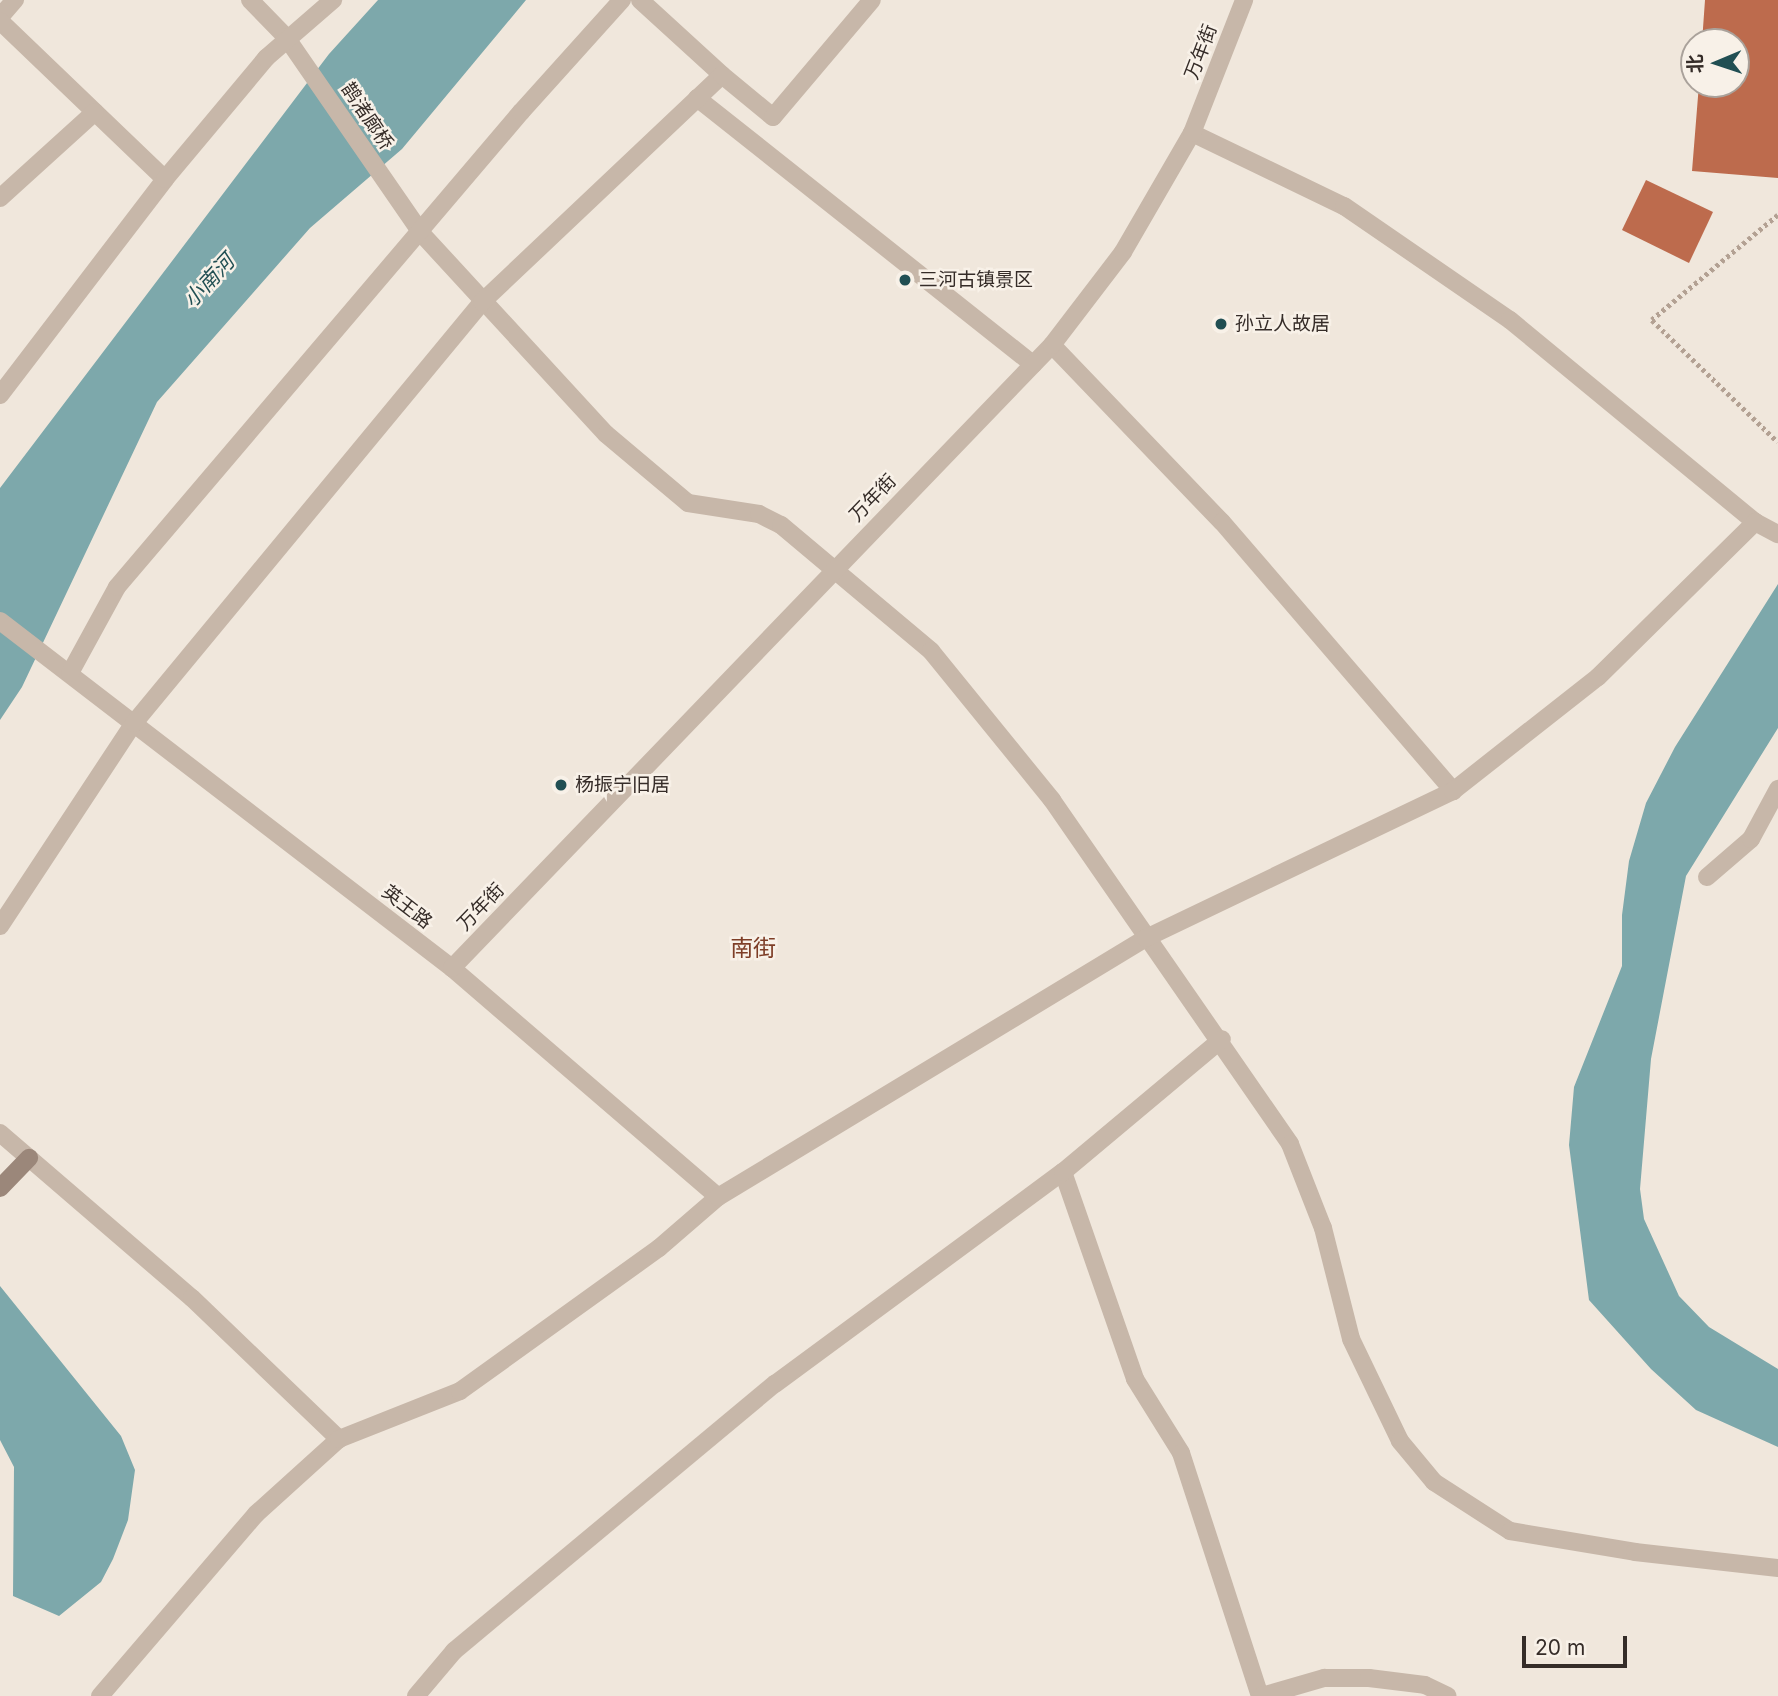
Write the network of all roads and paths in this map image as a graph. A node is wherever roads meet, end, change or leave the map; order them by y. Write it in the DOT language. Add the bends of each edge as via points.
graph roads {
  1 [pos="15,0"];
  2 [pos="250,0"];
  3 [pos="334,0"];
  4 [pos="622,0"];
  5 [pos="640,0"];
  6 [pos="872,0"];
  7 [pos="1244,0"];
  8 [pos="0,19"];
  9 [pos="286,37"];
  10 [pos="722,75"];
  11 [pos="698,98"];
  12 [pos="95,112"];
  13 [pos="1192,133"];
  14 [pos="164,179"];
  15 [pos="0,198"];
  16 [pos="1778,215"];
  17 [pos="421,233"];
  18 [pos="482,302"];
  19 [pos="1052,345"];
  20 [pos="1032,364"];
  21 [pos="0,395"];
  22 [pos="1778,442"];
  23 [pos="1755,522"];
  24 [pos="1774,532"];
  25 [pos="832,571"];
  26 [pos="0,621"];
  27 [pos="64,668"];
  28 [pos="134,723"];
  29 [pos="1778,789"];
  30 [pos="1453,791"];
  31 [pos="1707,877"];
  32 [pos="0,926"];
  33 [pos="1146,938"];
  34 [pos="452,968"];
  35 [pos="1222,1039"];
  36 [pos="0,1133"];
  37 [pos="29,1158"];
  38 [pos="1063,1172"];
  39 [pos="0,1188"];
  40 [pos="718,1197"];
  41 [pos="339,1439"];
  42 [pos="1778,1568"];
  43 [pos="100,1696"];
  44 [pos="415,1696"];
  45 [pos="1261,1696"];
  46 [pos="1448,1696"];
  1 -- 8 [label="street"];
  2 -- 9 [label="street, 鹊渚廊桥"];
  3 -- 9 [label="street"];
  4 -- 17 [label="street"];
  5 -- 10 [label="street"];
  6 -- 10 [label="street" via="773,117"];
  7 -- 13 [label="street, 万年街"];
  8 -- 12 [label="street"];
  9 -- 14 [label="street"];
  9 -- 17 [label="street, 鹊渚廊桥"];
  10 -- 11 [label="street"];
  11 -- 18 [label="street"];
  11 -- 20 [label="street"];
  12 -- 14 [label="street"];
  12 -- 15 [label="street"];
  13 -- 19 [label="street, 万年街" via="1123,252"];
  13 -- 23 [label="street" via="1344,206 1510,320"];
  14 -- 21 [label="street"];
  16 -- 22 [label="path" via="1652,320"];
  17 -- 18 [label="street, 鹊渚廊桥"];
  17 -- 27 [label="street" via="117,587"];
  18 -- 25 [label="street, 鹊渚廊桥" via="606,434 675,495 703,508 771,518"];
  18 -- 28 [label="street"];
  19 -- 20 [label="street, 万年街"];
  19 -- 30 [label="street" via="1222,522"];
  20 -- 25 [label="street, 万年街"];
  23 -- 24 [label="street"];
  23 -- 30 [label="street" via="1598,677"];
  25 -- 33 [label="street, 鹊渚廊桥" via="932,652 1052,800"];
  25 -- 34 [label="street, 万年街"];
  26 -- 27 [label="street, 英王路"];
  27 -- 28 [label="street, 英王路"];
  28 -- 32 [label="street"];
  28 -- 34 [label="street, 英王路"];
  29 -- 31 [label="street" via="1751,839"];
  30 -- 33 [label="street"];
  33 -- 35 [label="street, 鹊渚廊桥"];
  33 -- 40 [label="street"];
  34 -- 40 [label="street, 英王路"];
  35 -- 38 [label="street"];
  35 -- 42 [label="street, 鹊渚廊桥" via="1290,1144 1323,1228 1351,1339 1400,1441 1434,1482 1510,1531 1635,1552"];
  36 -- 37 [label="street"];
  37 -- 39 [label="street"];
  37 -- 41 [label="street" via="192,1298"];
  38 -- 44 [label="street" via="775,1384 454,1651"];
  38 -- 45 [label="street" via="1135,1379 1181,1453"];
  40 -- 41 [label="street" via="659,1248 460,1391"];
  41 -- 43 [label="street" via="256,1514"];
  45 -- 46 [label="street" via="1324,1678 1368,1678 1425,1685"];
}
